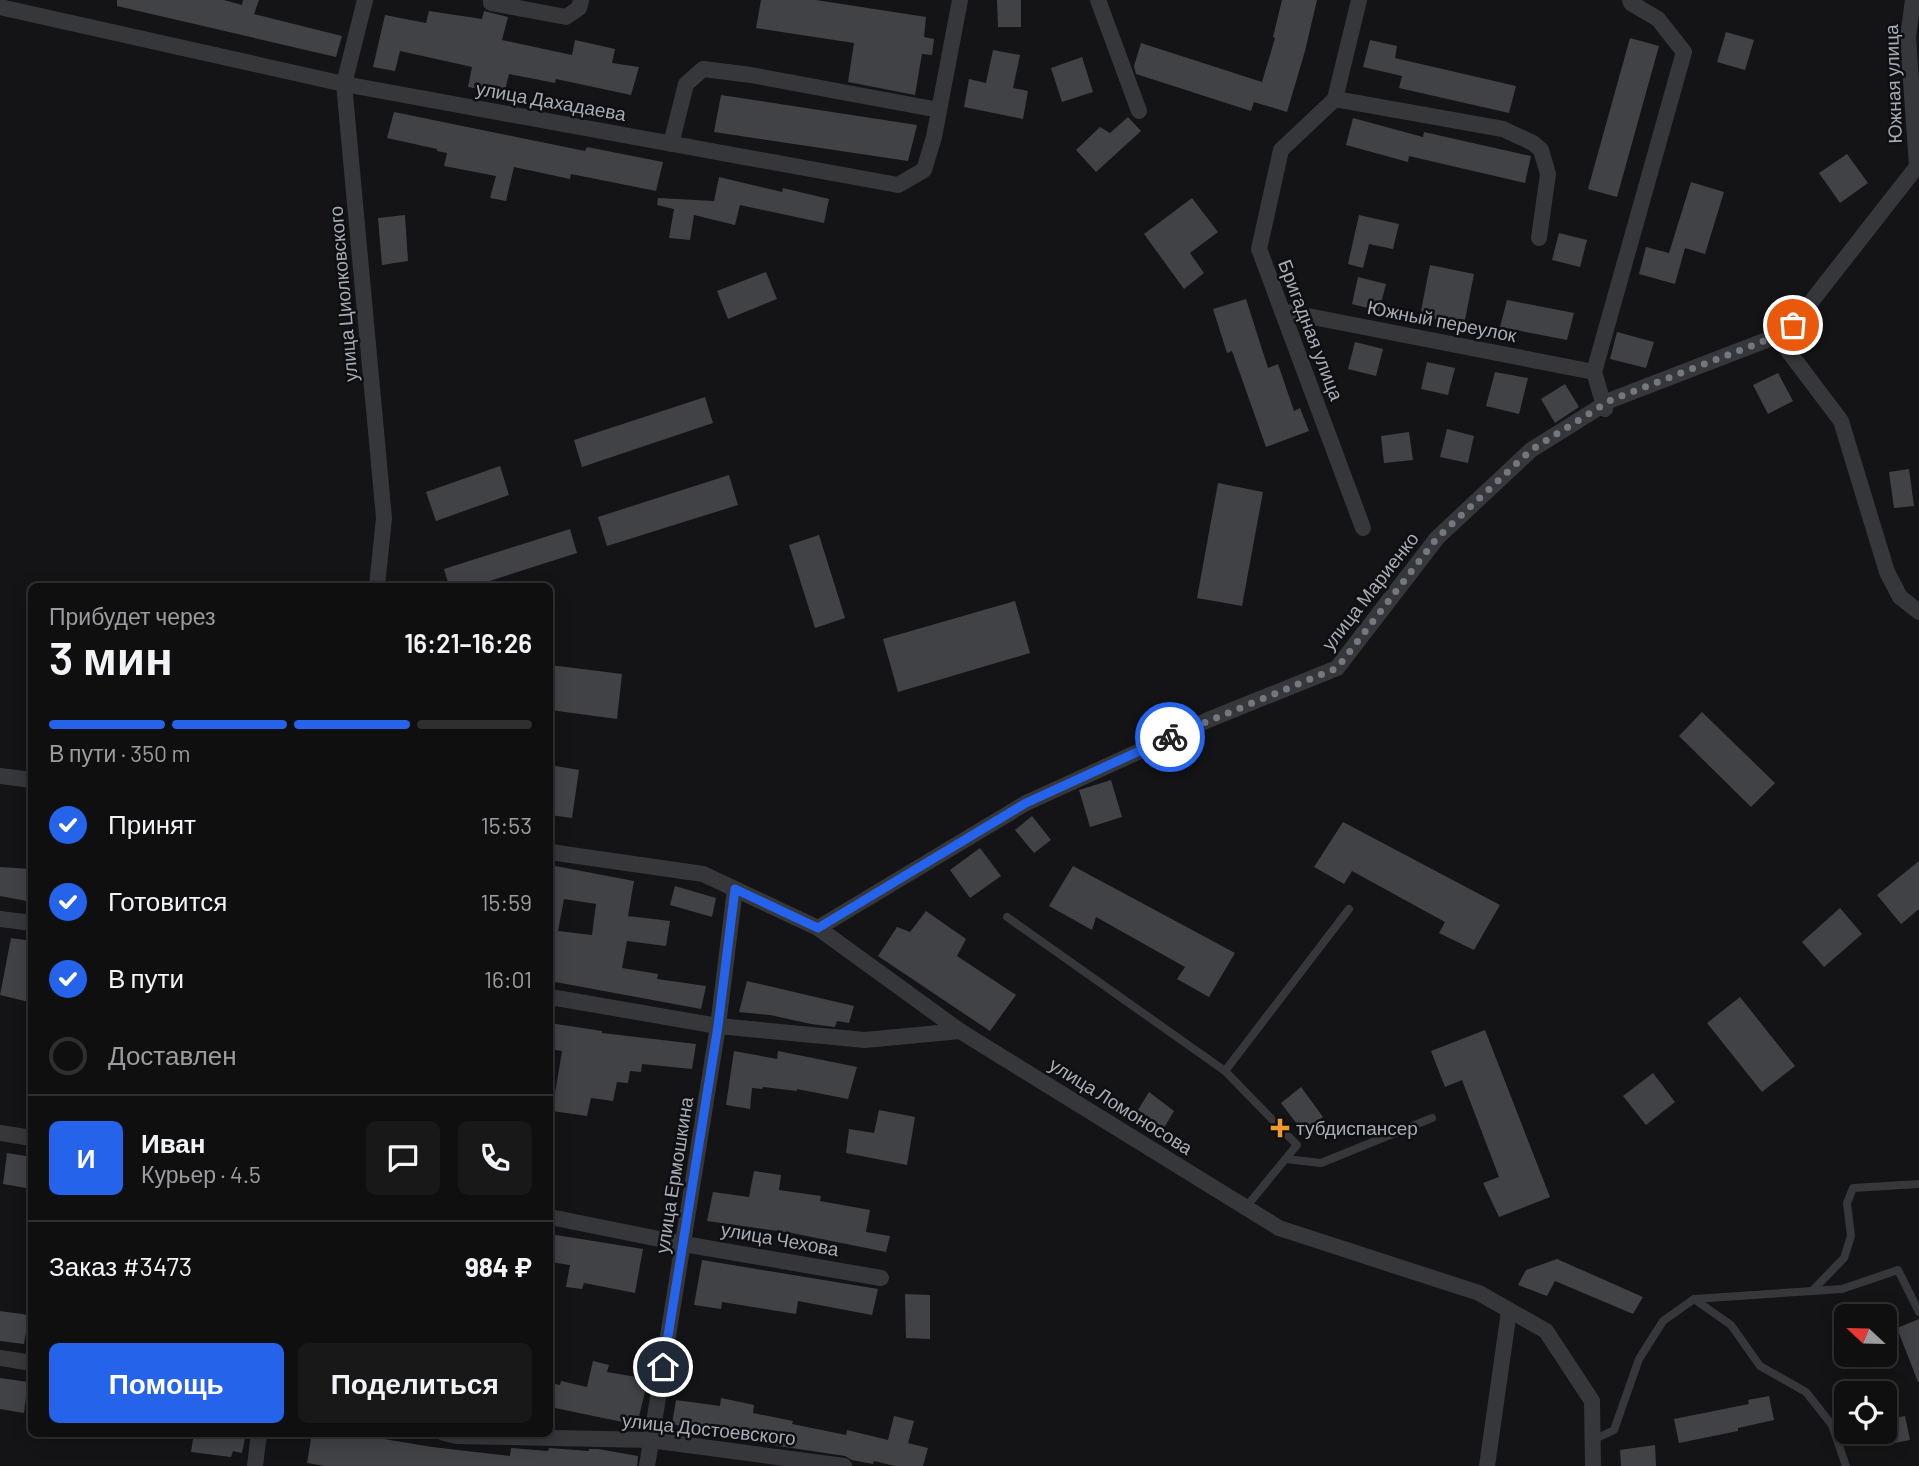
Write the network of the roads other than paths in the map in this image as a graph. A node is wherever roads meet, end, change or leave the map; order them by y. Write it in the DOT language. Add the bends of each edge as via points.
graph roads {
  1 [pos="365,0"];
  2 [pos="491,0"];
  3 [pos="581,0"];
  4 [pos="960,0"];
  5 [pos="1098,0"];
  6 [pos="1359,0"];
  7 [pos="1630,0"];
  8 [pos="1913,0"];
  9 [pos="0,7"];
  10 [pos="344,84"];
  11 [pos="1335,99"];
  12 [pos="939,110"];
  13 [pos="1139,111"];
  14 [pos="671,144"];
  15 [pos="1918,166"];
  16 [pos="1539,238"];
  17 [pos="1282,311"];
  18 [pos="1777,336"];
  19 [pos="1594,372"];
  20 [pos="1605,407"];
  21 [pos="1363,528"];
  22 [pos="377,583"];
  23 [pos="1919,612"];
  24 [pos="0,776"];
  25 [pos="28,780"];
  26 [pos="553,852"];
  27 [pos="735,889"];
  28 [pos="1349,909"];
  29 [pos="1007,917"];
  30 [pos="0,919"];
  31 [pos="28,922"];
  32 [pos="818,928"];
  33 [pos="553,998"];
  34 [pos="718,1026"];
  35 [pos="960,1031"];
  36 [pos="1225,1071"];
  37 [pos="1432,1118"];
  38 [pos="0,1133"];
  39 [pos="28,1137"];
  40 [pos="1286,1159"];
  41 [pos="1919,1184"];
  42 [pos="1246,1207"];
  43 [pos="553,1218"];
  44 [pos="684,1244"];
  45 [pos="881,1278"];
  46 [pos="1812,1291"];
  47 [pos="1694,1299"];
  48 [pos="1509,1311"];
  49 [pos="1919,1312"];
  50 [pos="0,1359"];
  51 [pos="28,1362"];
  52 [pos="258,1437"];
  53 [pos="505,1437"];
  54 [pos="650,1440"];
  55 [pos="1592,1440"];
  56 [pos="254,1466"];
  57 [pos="647,1466"];
  58 [pos="844,1466"];
  59 [pos="1487,1466"];
  60 [pos="1593,1466"];
  61 [pos="1846,1466"];
  1 -- 10 [label="street, улица Циолковского"];
  2 -- 3 [label="street" via="566,17 579,8"];
  4 -- 12 [label="street, улица Дахадаева"];
  5 -- 13 [label="street"];
  6 -- 11 [label="street"];
  7 -- 19 [label="street" via="1658,19 1684,52"];
  8 -- 15 [label="street, Южная улица" via="1909,37"];
  9 -- 10 [label="street, улица Дахадаева"];
  10 -- 14 [label="street, улица Дахадаева"];
  10 -- 22 [label="street, улица Циолковского" via="384,518"];
  11 -- 16 [label="street" via="1503,129 1533,143 1541,150 1548,174"];
  11 -- 17 [label="street, Бригадная улица" via="1281,150 1259,249"];
  12 -- 14 [label="street, улица Дахадаева" via="924,170 898,185"];
  12 -- 14 [label="street" via="703,69 686,84"];
  15 -- 18 [label="street, улица Мариенко" via="1793,325"];
  17 -- 19 [label="street, Южный переулок"];
  17 -- 21 [label="street, Бригадная улица"];
  18 -- 20 [label="street, улица Мариенко"];
  18 -- 23 [label="street" via="1841,421 1887,572 1900,597"];
  19 -- 20 [label="street"];
  20 -- 32 [label="street, улица Мариенко" via="1531,450 1437,538 1337,668 1208,720 1026,803"];
  24 -- 25 [label="street"];
  26 -- 27 [label="street, улица Ломоносова" via="703,874"];
  27 -- 32 [label="street, улица Ломоносова"];
  27 -- 34 [label="street, улица Ермошкина"];
  28 -- 36 [label="lane"];
  29 -- 36 [label="lane"];
  30 -- 31 [label="street"];
  32 -- 35 [label="street, улица Ломоносова"];
  33 -- 34 [label="street"];
  34 -- 35 [label="street" via="865,1040"];
  34 -- 44 [label="street, улица Ермошкина"];
  35 -- 42 [label="street, улица Ломоносова"];
  36 -- 40 [label="lane" via="1297,1145"];
  37 -- 40 [label="lane" via="1321,1163"];
  38 -- 39 [label="street"];
  40 -- 42 [label="lane"];
  41 -- 46 [label="lane" via="1853,1188 1847,1203 1851,1236 1844,1258"];
  42 -- 48 [label="street, улица Ломоносова" via="1279,1227 1479,1293"];
  43 -- 44 [label="street, улица Чехова"];
  44 -- 45 [label="street, улица Чехова"];
  44 -- 54 [label="street, улица Ермошкина"];
  46 -- 47 [label="lane"];
  46 -- 49 [label="lane" via="1842,1289 1898,1270"];
  47 -- 55 [label="lane" via="1663,1321 1639,1359 1614,1430"];
  47 -- 61 [label="lane" via="1731,1325 1760,1366 1806,1392 1832,1425"];
  48 -- 55 [label="street, улица Ломоносова" via="1546,1331 1592,1401"];
  48 -- 59 [label="street"];
  50 -- 51 [label="street"];
  52 -- 56 [label="street"];
  53 -- 54 [label="street, улица Достоевского"];
  54 -- 57 [label="street, улица Ермошкина"];
  54 -- 58 [label="street, улица Достоевского"];
  55 -- 60 [label="street, улица Ломоносова"];
}
